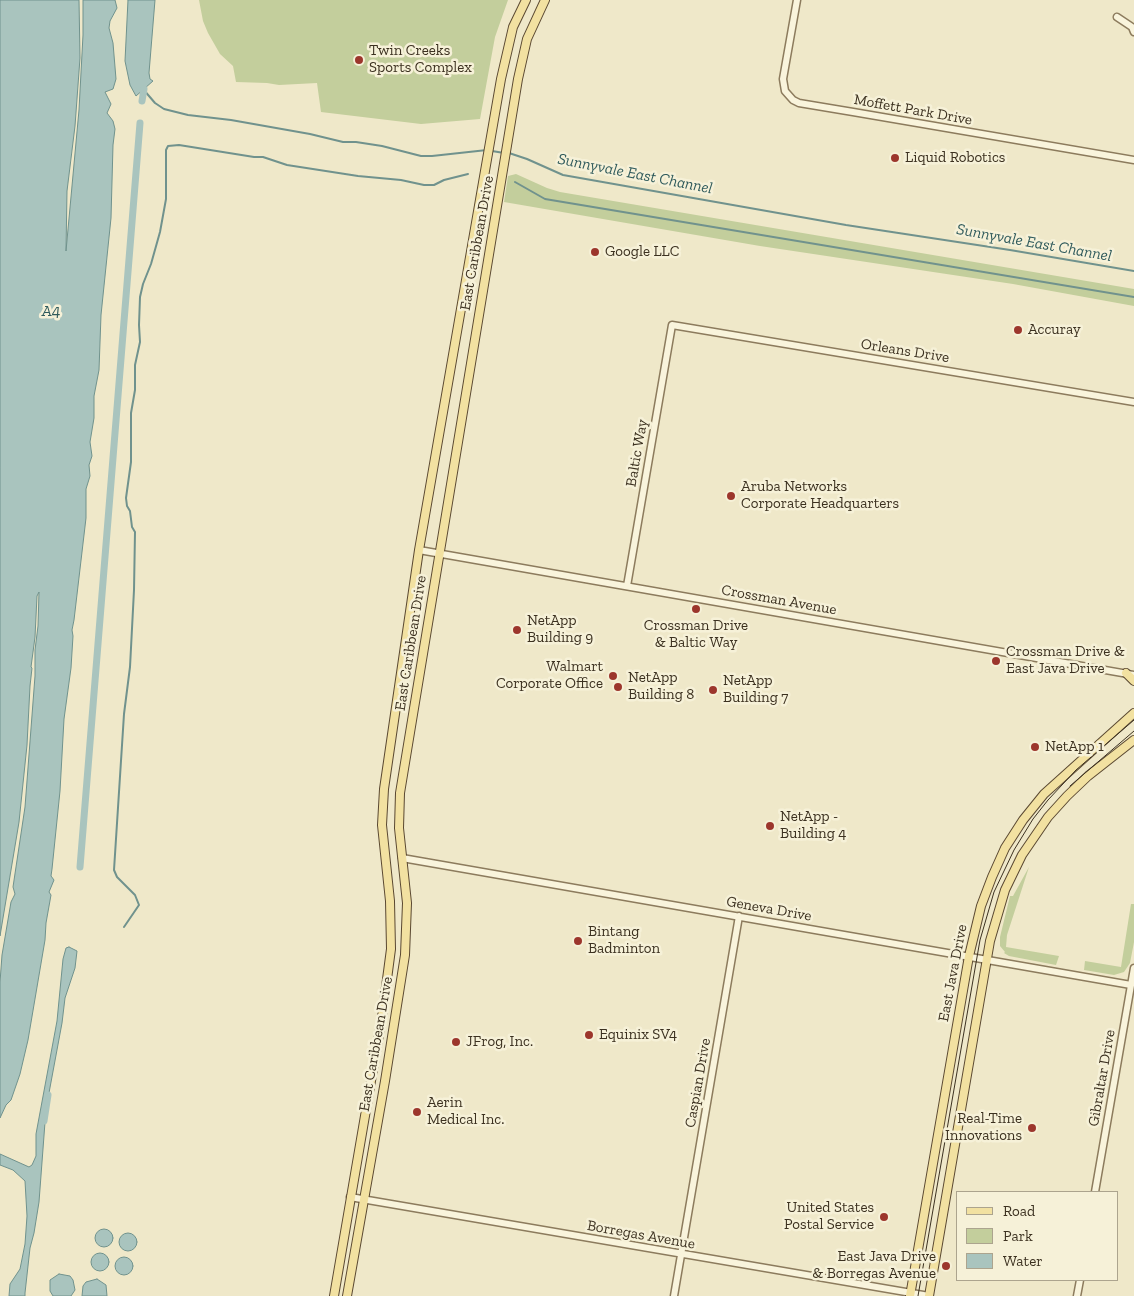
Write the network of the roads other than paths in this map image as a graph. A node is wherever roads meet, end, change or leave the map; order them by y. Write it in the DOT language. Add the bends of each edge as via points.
graph roads {
  1 [pos="526,0"];
  2 [pos="546,0"];
  3 [pos="798,0"];
  4 [pos="1116,17"];
  5 [pos="1134,32"];
  6 [pos="1134,160"];
  7 [pos="672,325"];
  8 [pos="1134,402"];
  9 [pos="419,550"];
  10 [pos="440,553"];
  11 [pos="627,586"];
  12 [pos="1130,674"];
  13 [pos="1134,681"];
  14 [pos="1134,713"];
  15 [pos="1134,740"];
  16 [pos="402,858"];
  17 [pos="739,916"];
  18 [pos="969,956"];
  19 [pos="987,959"];
  20 [pos="1134,968"];
  21 [pos="1131,985"];
  22 [pos="1096,1191"];
  23 [pos="350,1197"];
  24 [pos="363,1200"];
  25 [pos="681,1254"];
  26 [pos="1080,1281"];
  27 [pos="911,1295"];
  28 [pos="334,1296"];
  29 [pos="346,1296"];
  30 [pos="674,1296"];
  31 [pos="929,1296"];
  32 [pos="1077,1296"];
  1 -- 9 [label="main road, East Caribbean Drive" via="513,27 501,79"];
  2 -- 10 [label="main road, East Caribbean Drive" via="527,39 518,79"];
  3 -- 6 [label="street, Moffett Park Drive" via="783,79 785,91 792,100"];
  4 -- 5 [label="street" via="1132,27"];
  7 -- 8 [label="street, Orleans Drive"];
  7 -- 11 [label="street, Baltic Way"];
  9 -- 10 [label="street, Crossman Avenue"];
  9 -- 23 [label="main road, East Caribbean Drive" via="384,789 382,825 391,949"];
  10 -- 11 [label="street, Crossman Avenue"];
  10 -- 16 [label="main road, East Caribbean Drive" via="400,793"];
  11 -- 12 [label="street, Crossman Avenue"];
  12 -- 13 [label="main road"];
  14 -- 18 [label="main road, East Java Drive" via="1044,794 1023,820 992,877"];
  15 -- 19 [label="main road, East Java Drive" via="1067,796 1032,840 1005,890"];
  16 -- 17 [label="street, Geneva Drive"];
  16 -- 24 [label="main road, East Caribbean Drive" via="407,903 405,955"];
  17 -- 18 [label="street, Geneva Drive"];
  17 -- 25 [label="street, Caspian Drive"];
  18 -- 19 [label="street, Geneva Drive"];
  18 -- 27 [label="main road, East Java Drive"];
  19 -- 21 [label="street, Geneva Drive"];
  19 -- 31 [label="main road, East Java Drive"];
  20 -- 21 [label="street, Gibraltar Drive"];
  21 -- 22 [label="street, Gibraltar Drive"];
  23 -- 24 [label="street, Borregas Avenue"];
  23 -- 28 [label="main road, East Caribbean Drive"];
  24 -- 25 [label="street, Borregas Avenue"];
  24 -- 29 [label="main road, East Caribbean Drive"];
  25 -- 27 [label="street, Borregas Avenue"];
  25 -- 30 [label="street, Caspian Drive"];
  26 -- 32 [label="street"];
  27 -- 31 [label="street, Borregas Avenue"];
}
